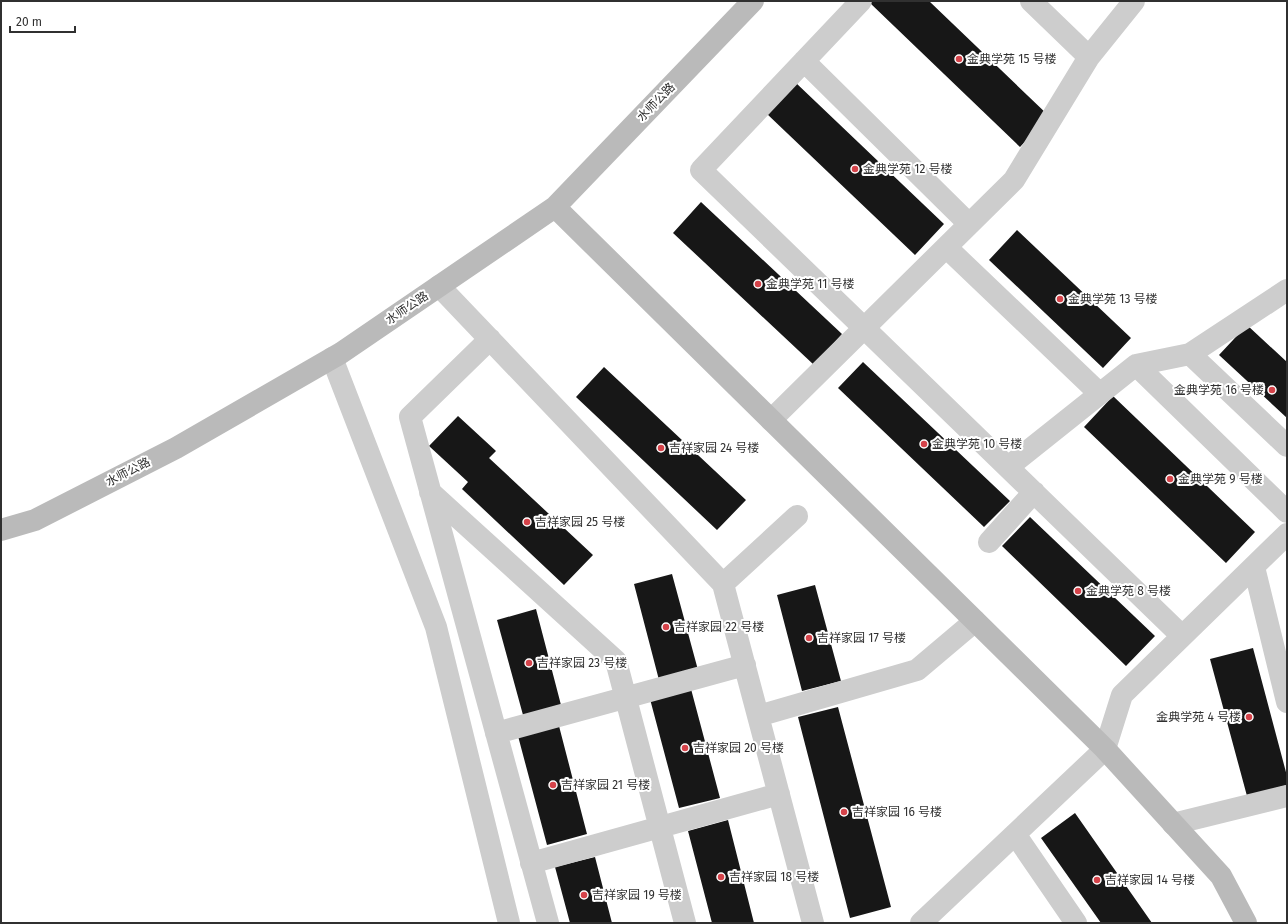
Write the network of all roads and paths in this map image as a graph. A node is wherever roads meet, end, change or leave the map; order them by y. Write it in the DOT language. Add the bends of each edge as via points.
graph roads {
  1 [pos="753,1"];
  2 [pos="861,1"];
  3 [pos="1031,1"];
  4 [pos="1134,1"];
  5 [pos="1089,57"];
  6 [pos="804,61"];
  7 [pos="555,207"];
  8 [pos="969,224"];
  9 [pos="946,247"];
  10 [pos="439,286"];
  11 [pos="1287,290"];
  12 [pos="864,328"];
  13 [pos="490,339"];
  14 [pos="1190,354"];
  15 [pos="332,358"];
  16 [pos="1136,365"];
  17 [pos="1100,394"];
  18 [pos="771,420"];
  19 [pos="1287,446"];
  20 [pos="1008,467"];
  21 [pos="430,492"];
  22 [pos="1034,492"];
  23 [pos="1287,512"];
  24 [pos="797,516"];
  25 [pos="1,530"];
  26 [pos="1287,534"];
  27 [pos="989,542"];
  28 [pos="1254,567"];
  29 [pos="723,584"];
  30 [pos="975,621"];
  31 [pos="1182,636"];
  32 [pos="745,665"];
  33 [pos="625,698"];
  34 [pos="1287,702"];
  35 [pos="758,716"];
  36 [pos="496,733"];
  37 [pos="1105,749"];
  38 [pos="779,794"];
  39 [pos="1287,796"];
  40 [pos="1173,824"];
  41 [pos="659,827"];
  42 [pos="1015,834"];
  43 [pos="531,863"];
  44 [pos="509,923"];
  45 [pos="548,923"];
  46 [pos="685,923"];
  47 [pos="813,923"];
  48 [pos="921,923"];
  49 [pos="1076,923"];
  50 [pos="1246,923"];
  1 -- 7 [label="street, 水师公路"];
  2 -- 6 [label="street"];
  3 -- 5 [label="street"];
  4 -- 5 [label="street"];
  5 -- 8 [label="street" via="1014,180"];
  6 -- 8 [label="street"];
  6 -- 12 [label="street" via="701,170"];
  7 -- 10 [label="street, 水师公路"];
  7 -- 18 [label="street"];
  8 -- 9 [label="street"];
  9 -- 12 [label="street"];
  9 -- 17 [label="street"];
  10 -- 13 [label="street"];
  10 -- 15 [label="street, 水师公路"];
  11 -- 14 [label="street"];
  12 -- 18 [label="street"];
  12 -- 20 [label="street"];
  13 -- 21 [label="street" via="410,417"];
  13 -- 29 [label="street"];
  14 -- 16 [label="street"];
  14 -- 19 [label="street"];
  15 -- 25 [label="street, 水师公路" via="169,451 35,520"];
  15 -- 44 [label="street" via="436,627"];
  16 -- 17 [label="street"];
  16 -- 23 [label="street"];
  17 -- 20 [label="street"];
  18 -- 30 [label="street"];
  20 -- 22 [label="street"];
  21 -- 33 [label="street" via="616,661"];
  21 -- 36 [label="street"];
  22 -- 27 [label="street"];
  22 -- 31 [label="street"];
  24 -- 29 [label="street"];
  26 -- 28 [label="street"];
  28 -- 31 [label="street"];
  28 -- 34 [label="street"];
  29 -- 32 [label="street"];
  30 -- 35 [label="street" via="917,670"];
  30 -- 37 [label="street"];
  31 -- 37 [label="street" via="1122,695"];
  32 -- 33 [label="street"];
  32 -- 35 [label="street"];
  33 -- 36 [label="street"];
  33 -- 41 [label="street"];
  35 -- 38 [label="street"];
  36 -- 43 [label="street"];
  37 -- 40 [label="street"];
  37 -- 42 [label="street"];
  38 -- 41 [label="street"];
  38 -- 47 [label="street"];
  39 -- 40 [label="street"];
  40 -- 50 [label="street" via="1221,876"];
  41 -- 43 [label="street"];
  41 -- 46 [label="street"];
  42 -- 48 [label="street"];
  42 -- 49 [label="street"];
  43 -- 45 [label="street"];
}
